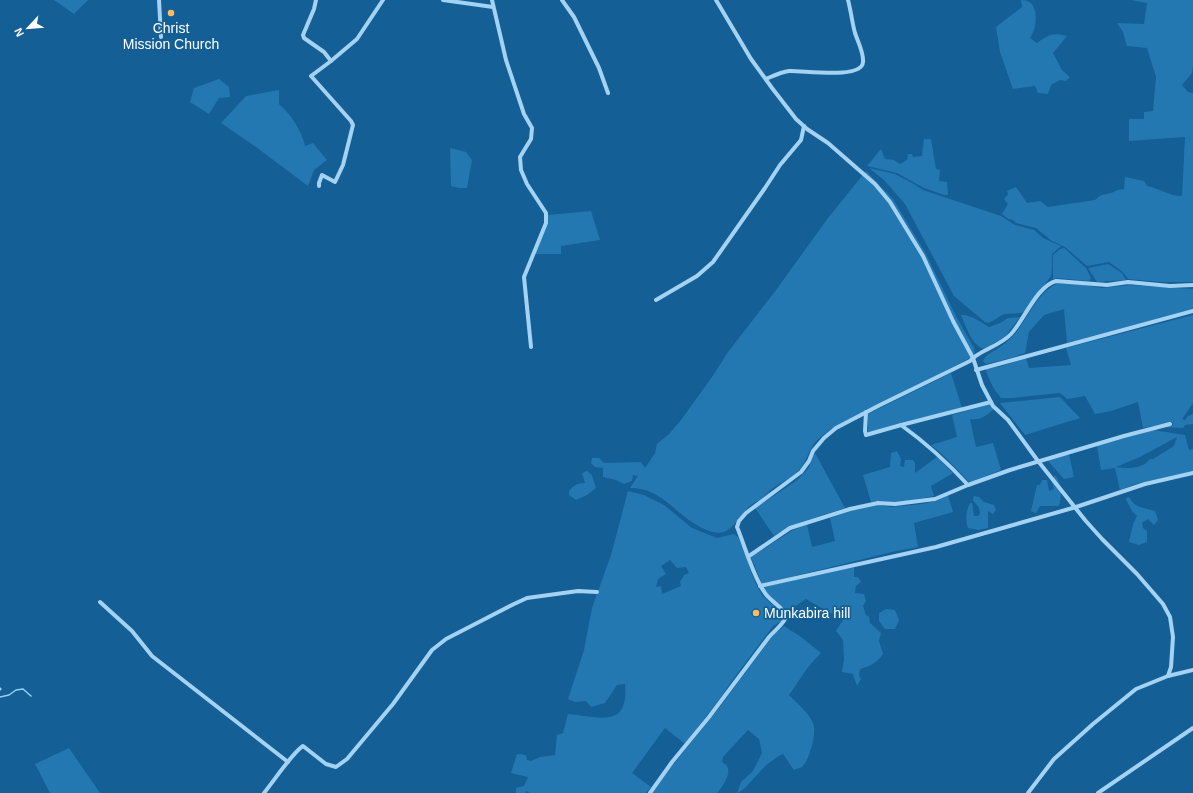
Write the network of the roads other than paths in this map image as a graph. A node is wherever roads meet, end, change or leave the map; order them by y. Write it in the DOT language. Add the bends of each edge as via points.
graph roads {
  1 [pos="160,0"];
  2 [pos="316,0"];
  3 [pos="383,0"];
  4 [pos="443,0"];
  5 [pos="492,0"];
  6 [pos="562,0"];
  7 [pos="716,0"];
  8 [pos="848,0"];
  9 [pos="493,7"];
  10 [pos="160,37"];
  11 [pos="331,61"];
  12 [pos="766,79"];
  13 [pos="608,93"];
  14 [pos="804,126"];
  15 [pos="319,186"];
  16 [pos="1193,285"];
  17 [pos="656,300"];
  18 [pos="1193,311"];
  19 [pos="531,347"];
  20 [pos="973,358"];
  21 [pos="976,370"];
  22 [pos="991,402"];
  23 [pos="866,412"];
  24 [pos="1170,424"];
  25 [pos="901,425"];
  26 [pos="1038,461"];
  27 [pos="1193,473"];
  28 [pos="968,485"];
  29 [pos="1076,507"];
  30 [pos="749,556"];
  31 [pos="760,586"];
  32 [pos="597,592"];
  33 [pos="100,602"];
  34 [pos="1193,670"];
  35 [pos="1168,676"];
  36 [pos="1193,728"];
  37 [pos="288,762"];
  38 [pos="264,793"];
  39 [pos="650,793"];
  40 [pos="1028,793"];
  41 [pos="1098,793"];
  1 -- 10 [label="street"];
  2 -- 11 [label="street" via="304,38 324,52"];
  3 -- 11 [label="street" via="357,39"];
  4 -- 9 [label="street"];
  5 -- 9 [label="street"];
  6 -- 13 [label="street" via="574,17"];
  7 -- 12 [label="street"];
  8 -- 12 [label="street" via="863,56 862,67 843,73 789,71"];
  9 -- 19 [label="street" via="506,60 532,128 531,139 520,157 521,170 546,215 546,223 524,277"];
  11 -- 15 [label="street" via="311,76 353,125 337,180 335,182 322,175"];
  12 -- 14 [label="street" via="786,107"];
  14 -- 17 [label="street" via="801,140 780,165 713,262 697,276"];
  14 -- 20 [label="street" via="828,143 882,191 923,256"];
  16 -- 20 [label="street" via="1051,282 1010,335"];
  18 -- 21 [label="street"];
  20 -- 21 [label="street"];
  20 -- 23 [label="street"];
  21 -- 22 [label="street"];
  22 -- 25 [label="street"];
  22 -- 26 [label="street" via="1015,428"];
  23 -- 25 [label="street" via="866,435"];
  23 -- 30 [label="street" via="836,428 824,438 801,472 739,521 737,527"];
  24 -- 26 [label="street"];
  25 -- 28 [label="street" via="946,461"];
  26 -- 28 [label="street"];
  26 -- 29 [label="street"];
  27 -- 29 [label="street" via="1145,484"];
  28 -- 30 [label="street" via="935,499 918,503 867,504 797,526"];
  29 -- 31 [label="street" via="936,546"];
  29 -- 35 [label="street" via="1167,610 1173,636 1172,662"];
  30 -- 31 [label="street"];
  31 -- 39 [label="street" via="769,599 784,610 784,623 775,630"];
  32 -- 37 [label="street" via="578,591 527,598 446,639 432,650 393,704 347,759 336,767 326,764 303,746"];
  33 -- 37 [label="street" via="132,631 152,656"];
  34 -- 35 [label="street"];
  35 -- 40 [label="street" via="1136,689 1093,724 1054,759"];
  36 -- 41 [label="street"];
  37 -- 38 [label="street"];
}
